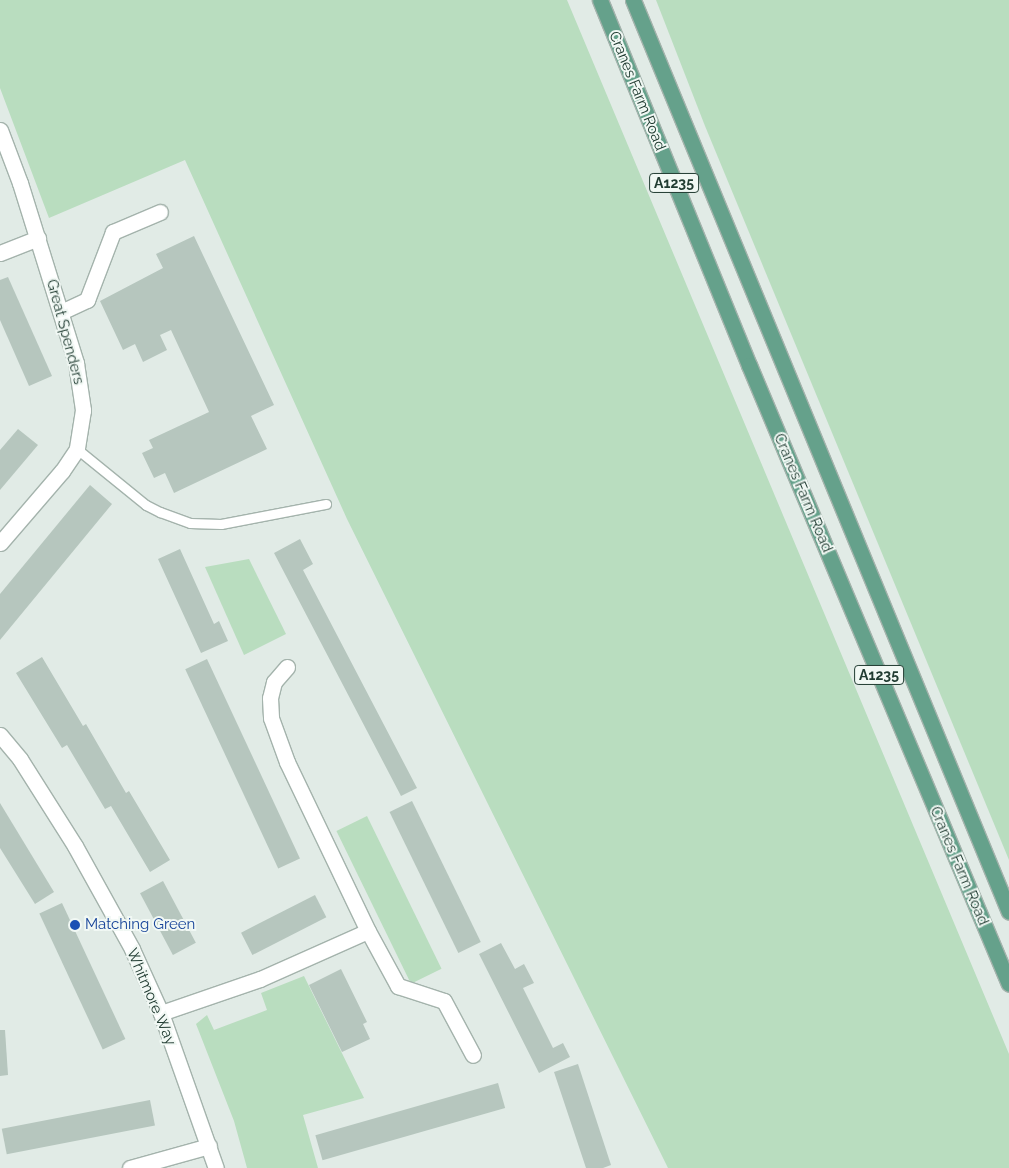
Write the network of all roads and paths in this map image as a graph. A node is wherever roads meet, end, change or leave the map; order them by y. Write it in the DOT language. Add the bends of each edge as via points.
graph roads {
  1 [pos="600,0"];
  2 [pos="633,0"];
  3 [pos="0,130"];
  4 [pos="160,212"];
  5 [pos="38,238"];
  6 [pos="0,253"];
  7 [pos="61,312"];
  8 [pos="77,449"];
  9 [pos="326,504"];
  10 [pos="0,543"];
  11 [pos="287,667"];
  12 [pos="0,735"];
  13 [pos="1009,912"];
  14 [pos="368,931"];
  15 [pos="1009,984"];
  16 [pos="161,1013"];
  17 [pos="473,1055"];
  18 [pos="209,1146"];
  19 [pos="130,1168"];
  20 [pos="216,1168"];
  1 -- 15 [label="main road, Cranes Farm Road / A1235"];
  2 -- 13 [label="main road, Cranes Farm Road / A1235"];
  3 -- 5 [label="street, Great Spenders"];
  4 -- 7 [label="street" via="113,232 87,300"];
  5 -- 6 [label="street"];
  5 -- 7 [label="street, Great Spenders"];
  7 -- 8 [label="street, Great Spenders" via="76,363 83,410"];
  8 -- 9 [label="lane" via="146,505 190,523 221,524"];
  8 -- 10 [label="street, Great Spenders" via="62,472"];
  11 -- 14 [label="street" via="274,682 270,698 278,740"];
  12 -- 16 [label="street, Whitmore Way" via="20,759 75,846 132,949"];
  14 -- 16 [label="street" via="260,979"];
  14 -- 17 [label="street" via="398,986 444,1001"];
  16 -- 18 [label="street, Whitmore Way"];
  18 -- 19 [label="street"];
  18 -- 20 [label="street, Whitmore Way"];
}
